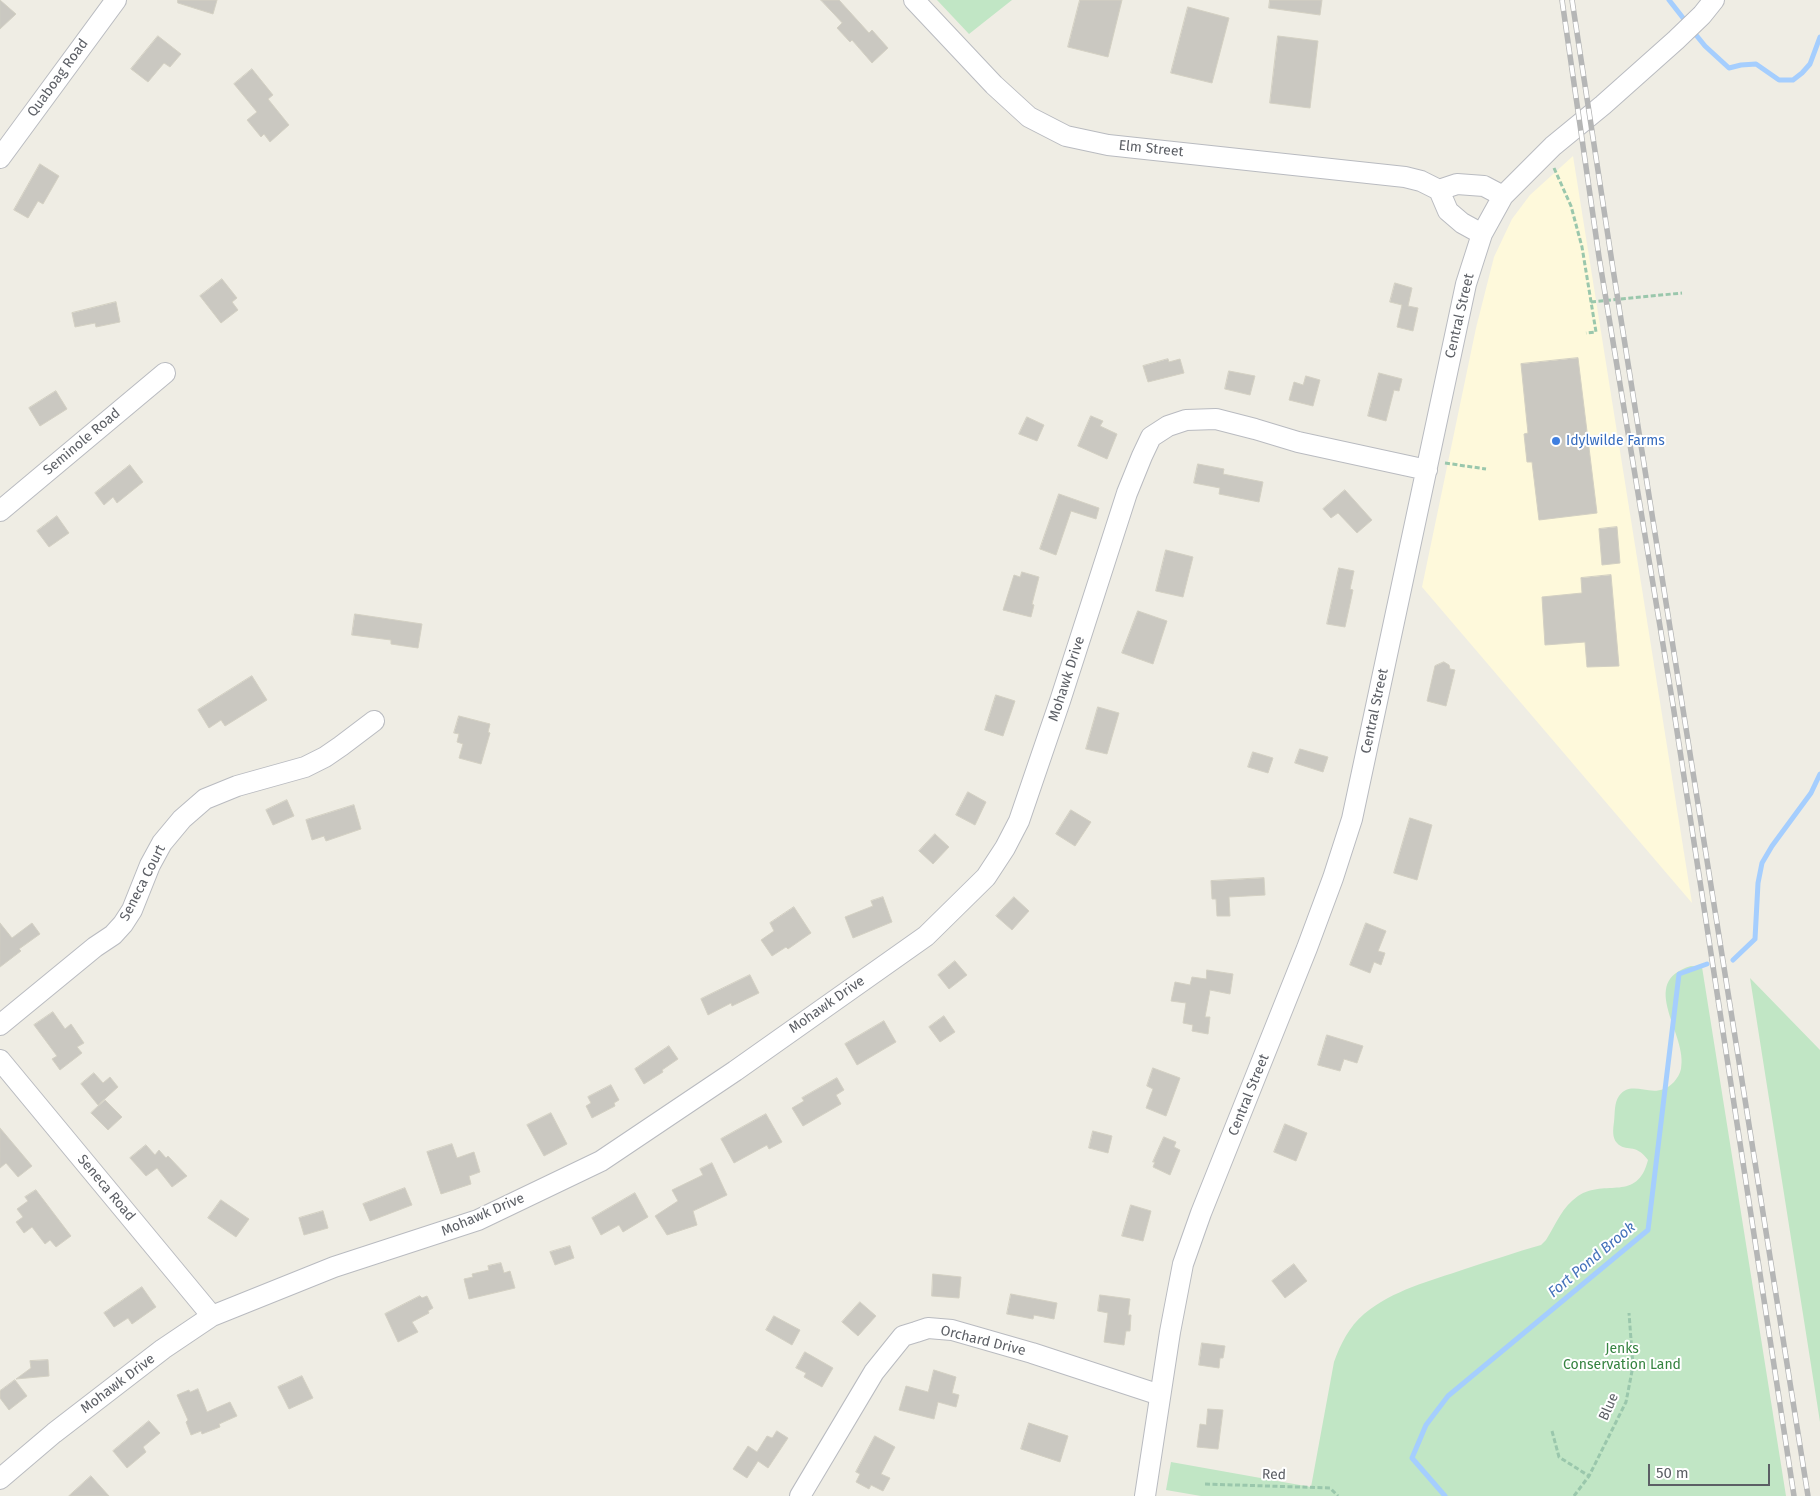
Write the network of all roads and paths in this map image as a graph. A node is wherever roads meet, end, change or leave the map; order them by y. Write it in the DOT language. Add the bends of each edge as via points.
graph roads {
  1 [pos="116,0"];
  2 [pos="914,0"];
  3 [pos="1708,7"];
  4 [pos="0,158"];
  5 [pos="1553,166"];
  6 [pos="1439,190"];
  7 [pos="1503,196"];
  8 [pos="1482,234"];
  9 [pos="1682,293"];
  10 [pos="1590,302"];
  11 [pos="1586,333"];
  12 [pos="165,373"];
  13 [pos="1433,466"];
  14 [pos="1486,469"];
  15 [pos="0,511"];
  16 [pos="374,721"];
  17 [pos="0,1025"];
  18 [pos="0,1060"];
  19 [pos="1629,1314"];
  20 [pos="212,1316"];
  21 [pos="1160,1395"];
  22 [pos="1552,1430"];
  23 [pos="2,1472"];
  24 [pos="1589,1476"];
  25 [pos="1205,1484"];
  26 [pos="800,1496"];
  27 [pos="1145,1496"];
  28 [pos="1338,1496"];
  29 [pos="1574,1496"];
  1 -- 4 [label="street, Quaboag Road"];
  2 -- 6 [label="street, Elm Street" via="1020,110 1036,122 1066,136 1108,145 1405,177"];
  3 -- 7 [label="street, Central Street" via="1676,40 1553,146"];
  5 -- 10 [label="path" via="1571,206 1582,247"];
  6 -- 7 [label="street" via="1457,184 1484,186"];
  6 -- 8 [label="street" via="1448,211"];
  7 -- 8 [label="street, Central Street"];
  8 -- 13 [label="street, Central Street" via="1466,284"];
  9 -- 10 [label="path"];
  10 -- 11 [label="path" via="1596,332"];
  12 -- 15 [label="street, Seminole Road"];
  13 -- 14 [label="path"];
  13 -- 20 [label="street, Mohawk Drive" via="1298,442 1216,420 1186,420 1151,437 1127,493 1019,821 986,877 926,936 601,1161 478,1220 334,1267"];
  13 -- 21 [label="street, Central Street" via="1345,842 1183,1264"];
  16 -- 17 [label="street, Seneca Court" via="336,750 305,766 237,786 206,799 162,842 136,903 113,935"];
  18 -- 20 [label="street, Seneca Road"];
  19 -- 24 [label="path, Blue" via="1633,1366 1626,1402"];
  20 -- 23 [label="street, Mohawk Drive" via="163,1349"];
  21 -- 26 [label="street, Orchard Drive" via="952,1330 928,1328 903,1336 874,1372"];
  21 -- 27 [label="street, Central Street"];
  22 -- 24 [label="path" via="1559,1457"];
  24 -- 29 [label="path, Blue"];
  25 -- 28 [label="path, Red" via="1330,1488"];
}
